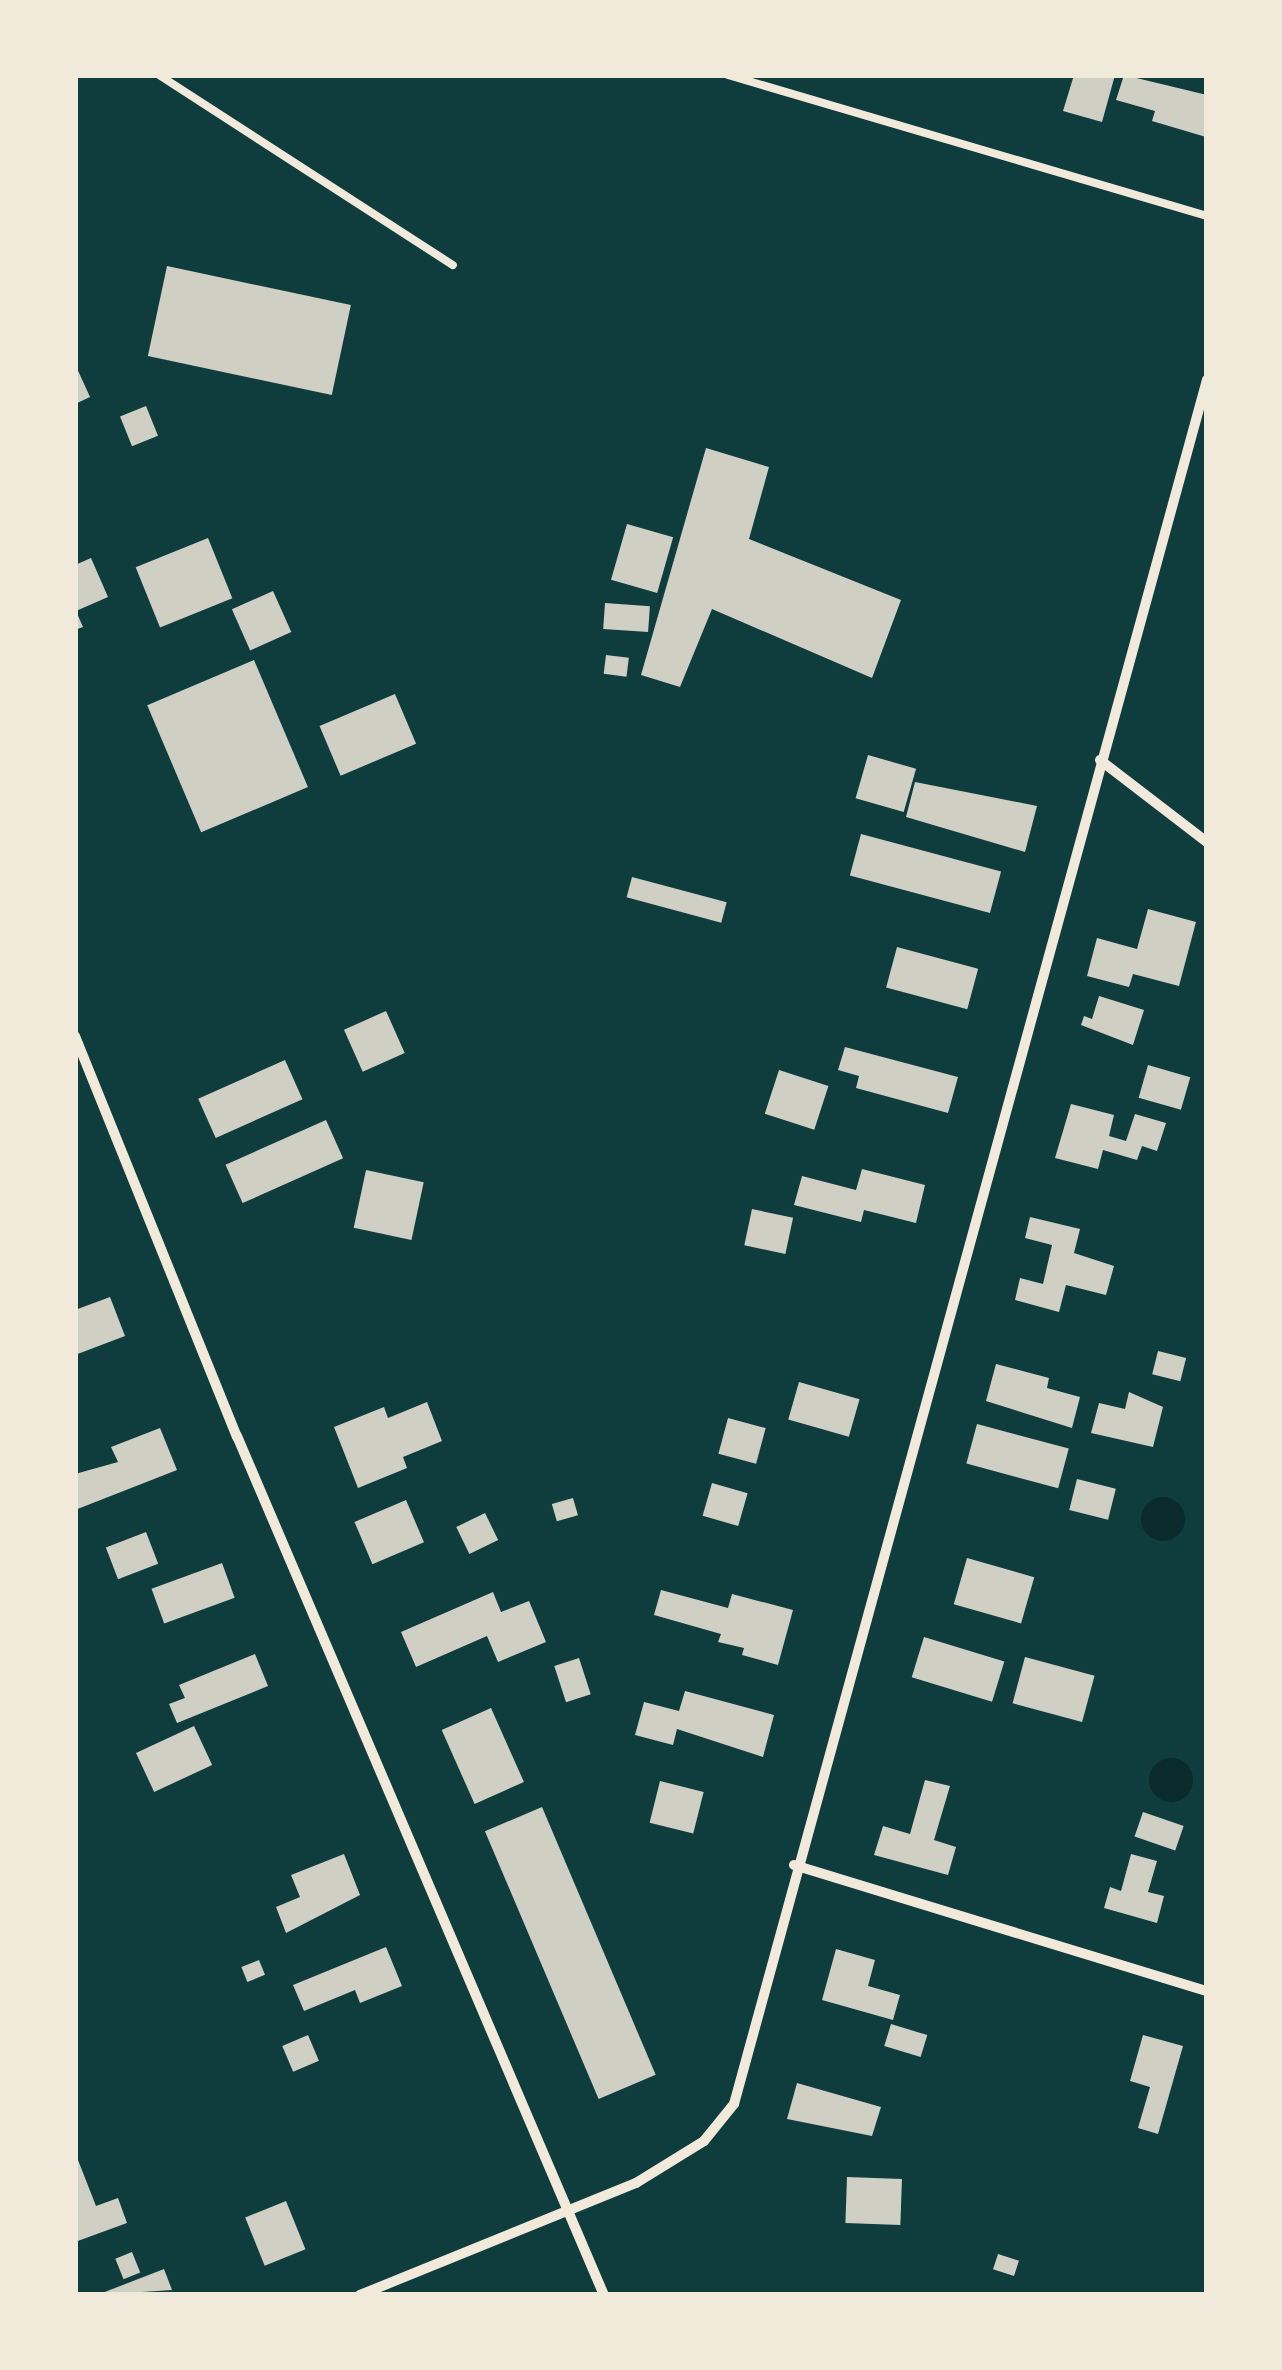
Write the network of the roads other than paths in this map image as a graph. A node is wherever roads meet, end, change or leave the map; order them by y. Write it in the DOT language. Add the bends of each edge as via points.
graph roads {
  1 [pos="159,75"];
  2 [pos="728,75"];
  3 [pos="1207,216"];
  4 [pos="454,265"];
  5 [pos="1207,380"];
  6 [pos="1100,760"];
  7 [pos="1207,842"];
  8 [pos="75,1036"];
  9 [pos="794,1865"];
  10 [pos="1207,1991"];
  11 [pos="569,2211"];
  12 [pos="360,2295"];
  13 [pos="604,2295"];
  1 -- 4 [label="lane"];
  2 -- 3 [label="lane"];
  5 -- 6 [label="street"];
  6 -- 7 [label="street"];
  6 -- 9 [label="street"];
  8 -- 11 [label="street" via="237,1436"];
  9 -- 10 [label="street"];
  9 -- 11 [label="street" via="737,2094 704,2141 672,2164"];
  11 -- 12 [label="street"];
  11 -- 13 [label="street"];
}
